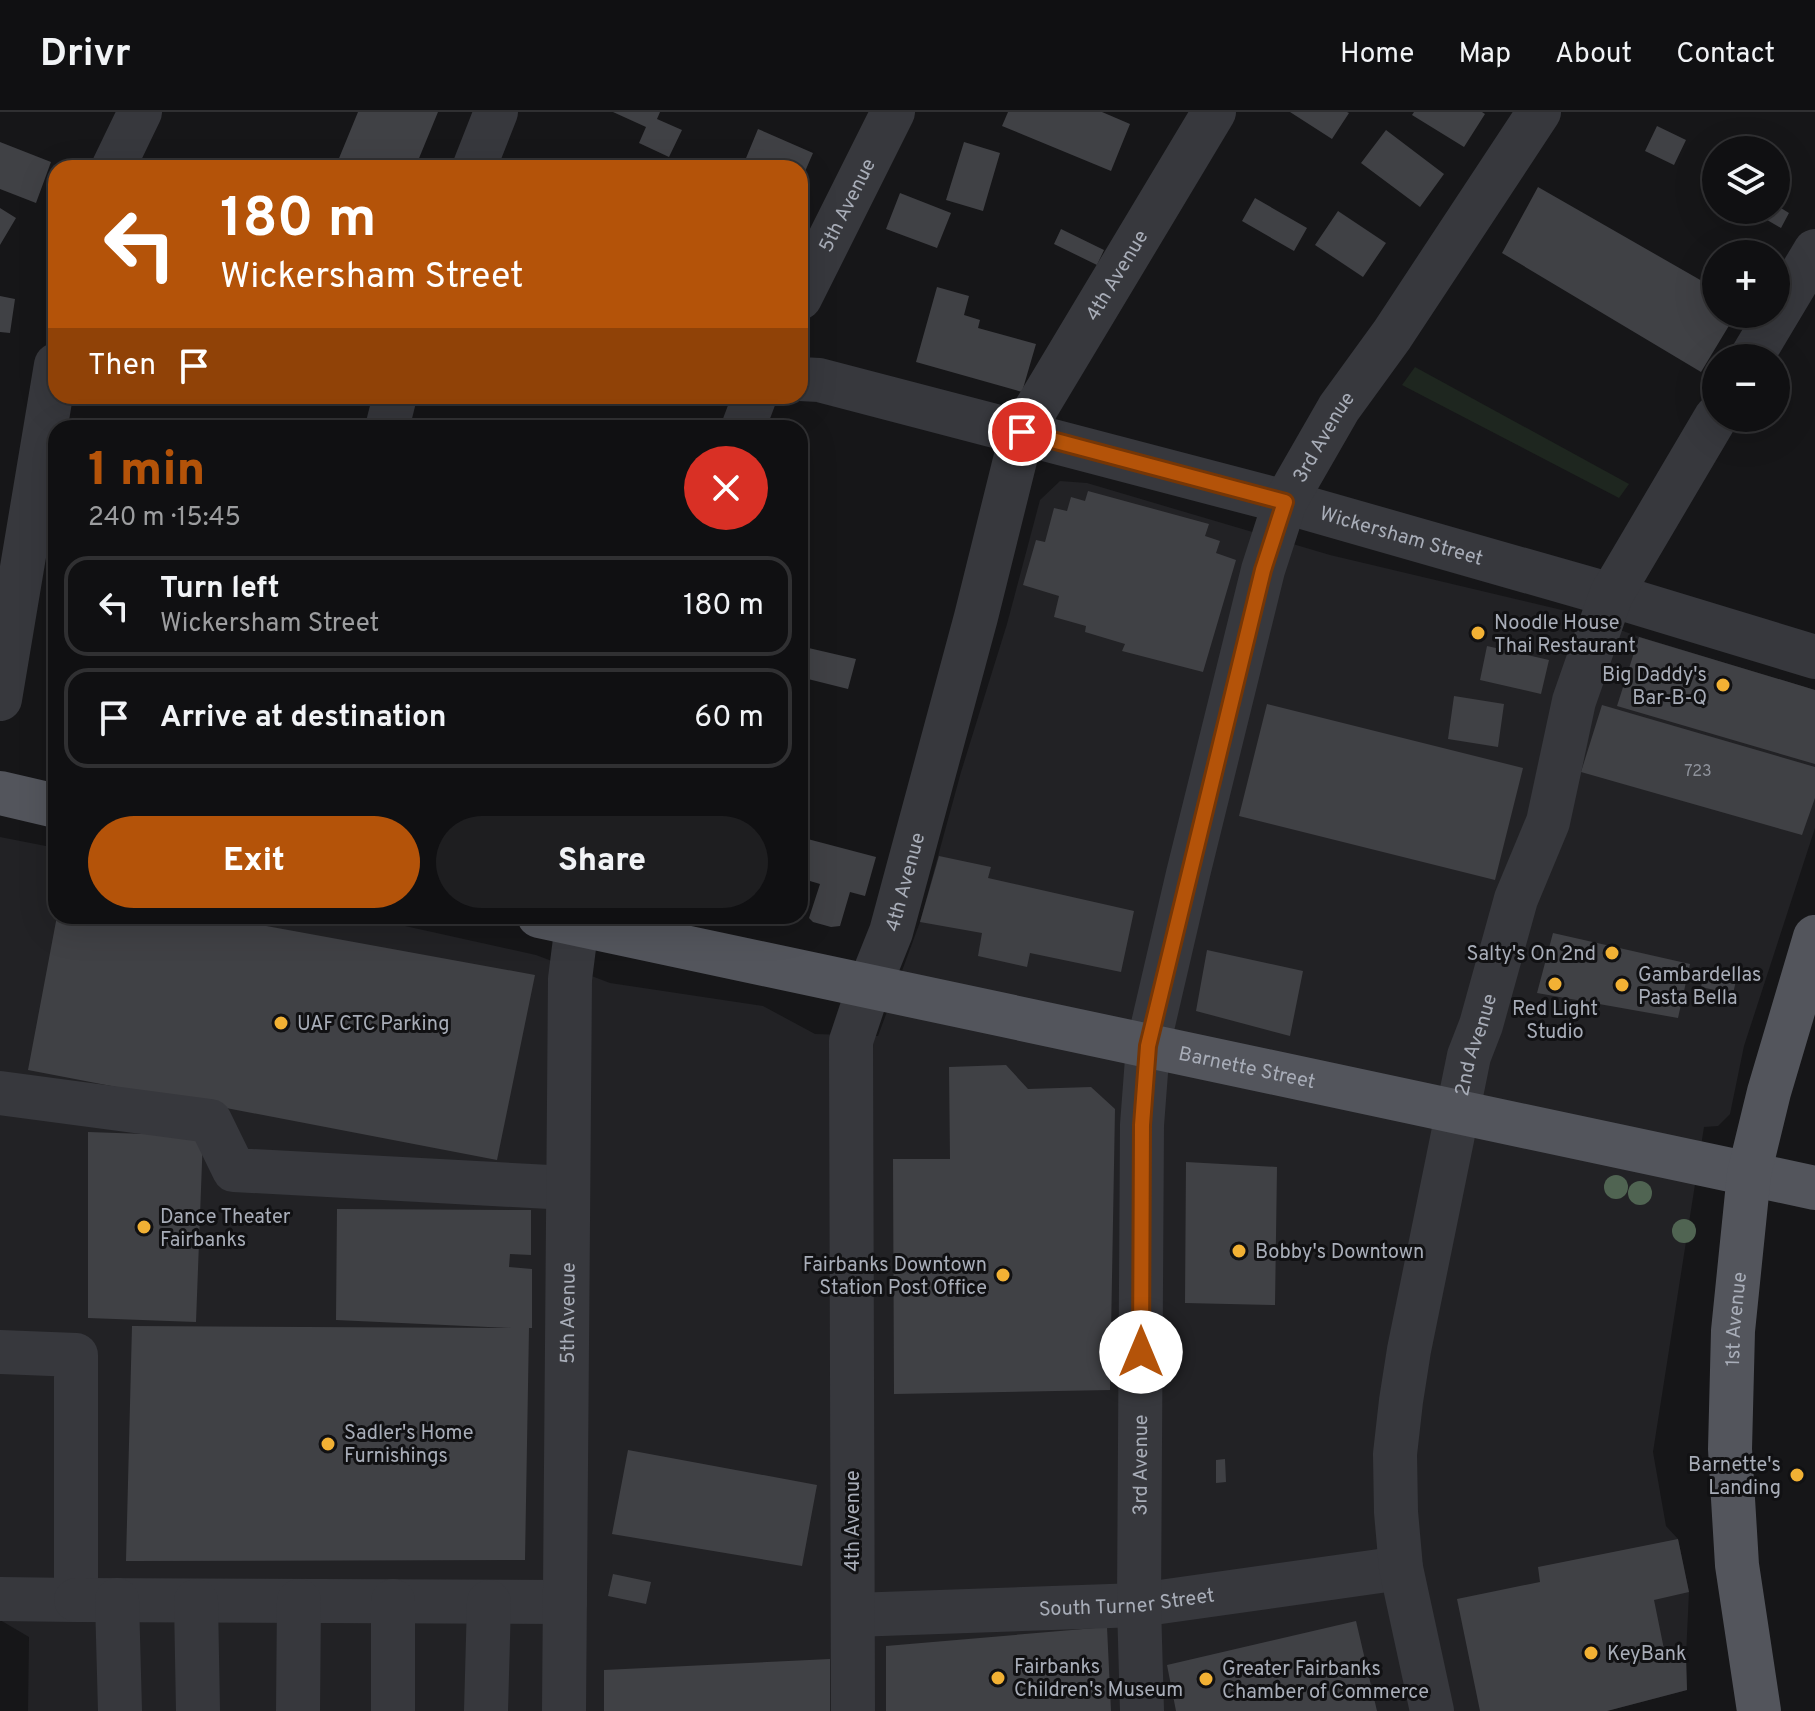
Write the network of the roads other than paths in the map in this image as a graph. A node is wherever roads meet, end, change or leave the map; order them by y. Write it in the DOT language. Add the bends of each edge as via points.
graph roads {
  1 [pos="140,112"];
  2 [pos="496,112"];
  3 [pos="893,112"];
  4 [pos="1214,112"];
  5 [pos="1539,112"];
  6 [pos="117,160"];
  7 [pos="477,160"];
  8 [pos="1815,251"];
  9 [pos="808,282"];
  10 [pos="1759,344"];
  11 [pos="808,379"];
  12 [pos="49,404"];
  13 [pos="1022,432"];
  14 [pos="1707,432"];
  15 [pos="1285,502"];
  16 [pos="1611,595"];
  17 [pos="1815,657"];
  18 [pos="0,699"];
  19 [pos="0,793"];
  20 [pos="48,804"];
  21 [pos="565,924"];
  22 [pos="587,924"];
  23 [pos="1815,937"];
  24 [pos="869,987"];
  25 [pos="1148,1046"];
  26 [pos="0,1093"];
  27 [pos="1458,1111"];
  28 [pos="1749,1174"];
  29 [pos="568,1188"];
  30 [pos="1815,1188"];
  31 [pos="0,1352"];
  32 [pos="1401,1568"];
  33 [pos="0,1599"];
  34 [pos="96,1600"];
  35 [pos="196,1601"];
  36 [pos="299,1601"];
  37 [pos="393,1601"];
  38 [pos="489,1602"];
  39 [pos="565,1602"];
  40 [pos="1139,1605"];
  41 [pos="853,1615"];
  42 [pos="120,1711"];
  43 [pos="198,1711"];
  44 [pos="298,1711"];
  45 [pos="393,1711"];
  46 [pos="486,1711"];
  47 [pos="564,1711"];
  48 [pos="853,1711"];
  49 [pos="1142,1711"];
  50 [pos="1432,1711"];
  51 [pos="1759,1711"];
  1 -- 6 [label="street"];
  2 -- 7 [label="street"];
  3 -- 9 [label="street, 5th Avenue"];
  4 -- 13 [label="street, 4th Avenue"];
  5 -- 15 [label="street, 3rd Avenue" via="1339,408"];
  8 -- 10 [label="street"];
  11 -- 13 [label="street, Wickersham Street"];
  12 -- 18 [label="street"];
  13 -- 15 [label="street, Wickersham Street"];
  13 -- 24 [label="street, 4th Avenue" via="891,932"];
  14 -- 16 [label="street, 2nd Avenue"];
  15 -- 16 [label="street, Wickersham Street"];
  15 -- 25 [label="street, 3rd Avenue" via="1263,570"];
  16 -- 17 [label="street, Wickersham Street"];
  16 -- 27 [label="street, 2nd Avenue" via="1574,701 1548,822 1516,899"];
  19 -- 20 [label="main road"];
  21 -- 29 [label="street, 5th Avenue" via="570,979"];
  22 -- 24 [label="main road, Barnette Street"];
  23 -- 28 [label="main road, 1st Avenue"];
  24 -- 25 [label="main road, Barnette Street"];
  24 -- 41 [label="street, 4th Avenue" via="851,1041"];
  25 -- 27 [label="main road, Barnette Street"];
  25 -- 40 [label="street, 3rd Avenue" via="1142,1125"];
  26 -- 29 [label="street" via="210,1121 234,1170"];
  27 -- 28 [label="main road, Barnette Street"];
  27 -- 32 [label="street, 2nd Avenue" via="1401,1401 1395,1454"];
  28 -- 30 [label="main road, Barnette Street"];
  28 -- 51 [label="main road, 1st Avenue" via="1733,1331 1730,1449 1737,1565"];
  29 -- 39 [label="street, 5th Avenue"];
  31 -- 34 [label="street" via="76,1355"];
  32 -- 40 [label="street, South Turner Street"];
  32 -- 50 [label="street, 2nd Avenue"];
  33 -- 34 [label="street"];
  34 -- 35 [label="street"];
  34 -- 42 [label="street"];
  35 -- 36 [label="street"];
  35 -- 43 [label="street"];
  36 -- 37 [label="street"];
  36 -- 44 [label="street"];
  37 -- 38 [label="street"];
  37 -- 45 [label="street"];
  38 -- 39 [label="street"];
  38 -- 46 [label="street"];
  39 -- 47 [label="street, 5th Avenue"];
  40 -- 41 [label="street, South Turner Street"];
  40 -- 49 [label="street, 3rd Avenue"];
  41 -- 48 [label="street, 4th Avenue"];
}
